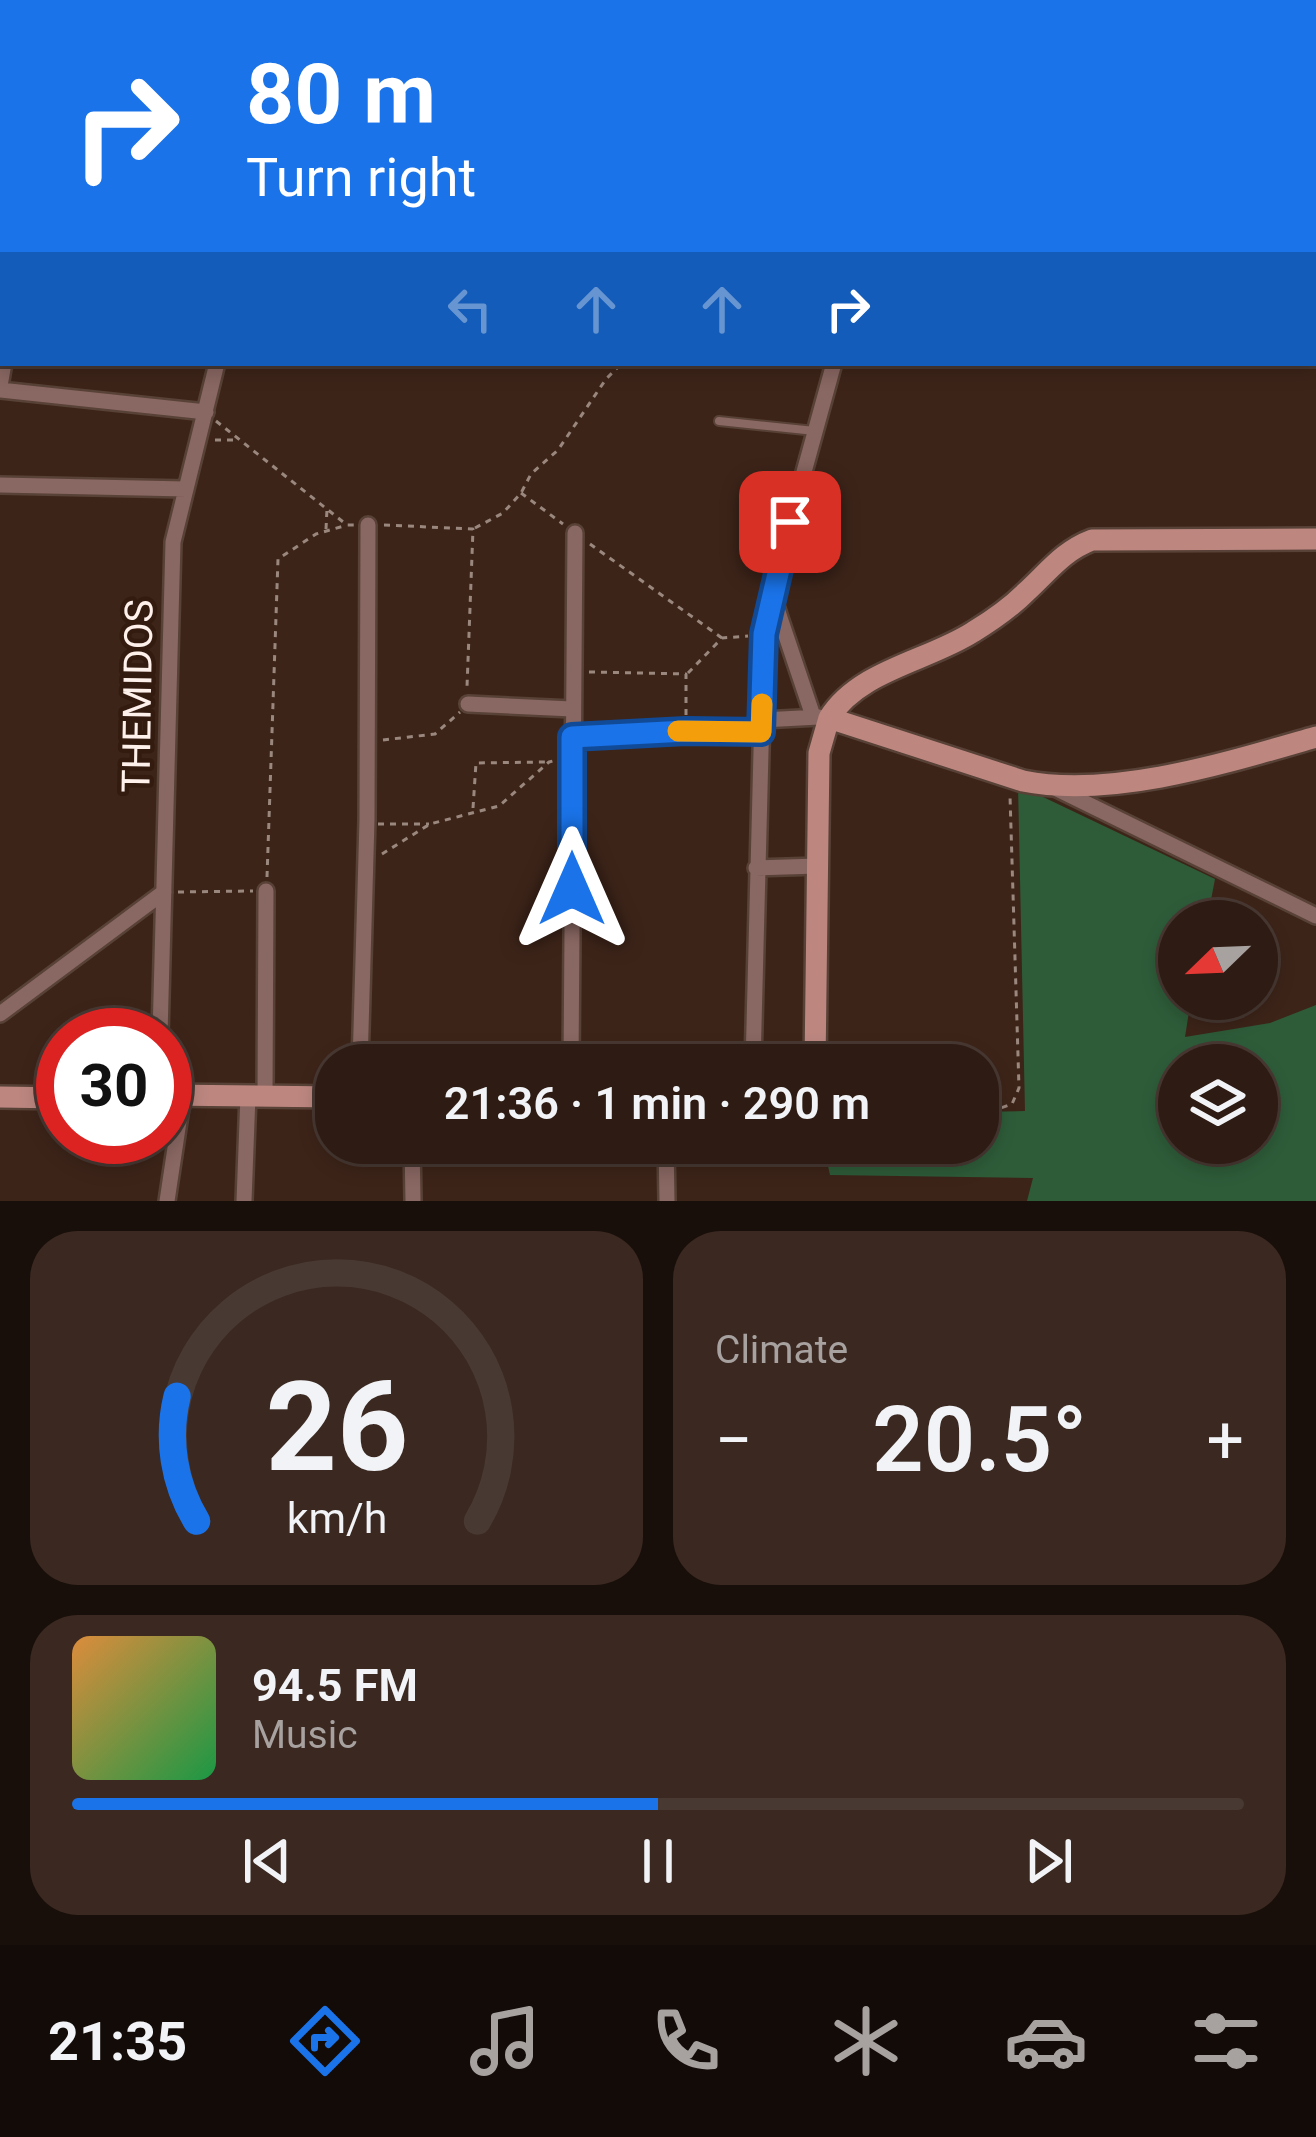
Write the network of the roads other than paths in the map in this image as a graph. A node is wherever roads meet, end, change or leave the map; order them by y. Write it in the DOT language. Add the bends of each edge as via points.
graph roads {
  1 [pos="216,366"];
  2 [pos="834,366"];
  3 [pos="0,388"];
  4 [pos="206,412"];
  5 [pos="718,421"];
  6 [pos="816,431"];
  7 [pos="0,485"];
  8 [pos="186,489"];
  9 [pos="368,524"];
  10 [pos="575,533"];
  11 [pos="1316,539"];
  12 [pos="771,592"];
  13 [pos="468,704"];
  14 [pos="572,709"];
  15 [pos="821,717"];
  16 [pos="761,726"];
  17 [pos="572,737"];
  18 [pos="1316,737"];
  19 [pos="1053,787"];
  20 [pos="818,866"];
  21 [pos="756,868"];
  22 [pos="266,890"];
  23 [pos="164,892"];
  24 [pos="1316,916"];
  25 [pos="161,1008"];
  26 [pos="0,1014"];
  27 [pos="361,1044"];
  28 [pos="571,1044"];
  29 [pos="753,1044"];
  30 [pos="815,1044"];
  31 [pos="192,1095"];
  32 [pos="256,1096"];
  33 [pos="0,1097"];
  34 [pos="315,1097"];
  35 [pos="36,1098"];
  36 [pos="169,1164"];
  37 [pos="412,1164"];
  38 [pos="667,1164"];
  39 [pos="167,1201"];
  40 [pos="244,1201"];
  41 [pos="412,1201"];
  42 [pos="667,1201"];
  1 -- 4 [label="street, THEMIDOS"];
  2 -- 6 [label="street"];
  3 -- 4 [label="street"];
  4 -- 8 [label="street, THEMIDOS"];
  5 -- 6 [label="lane"];
  6 -- 12 [label="street"];
  7 -- 8 [label="street"];
  8 -- 23 [label="street, THEMIDOS" via="173,542"];
  9 -- 27 [label="street"];
  10 -- 14 [label="street"];
  11 -- 15 [label="street" via="1092,540 1068,549 971,634 873,680"];
  12 -- 15 [label="street"];
  12 -- 16 [label="street"];
  13 -- 14 [label="street"];
  14 -- 17 [label="street"];
  15 -- 16 [label="street"];
  15 -- 19 [label="street"];
  15 -- 20 [label="street"];
  16 -- 17 [label="street"];
  16 -- 21 [label="street"];
  17 -- 28 [label="street"];
  18 -- 19 [label="street" via="1142,778"];
  19 -- 24 [label="street"];
  20 -- 21 [label="street"];
  20 -- 30 [label="street"];
  21 -- 29 [label="street"];
  22 -- 32 [label="street"];
  23 -- 25 [label="street, THEMIDOS"];
  23 -- 26 [label="street"];
  31 -- 32 [label="street"];
  32 -- 34 [label="street"];
  32 -- 40 [label="street"];
  33 -- 35 [label="street"];
  36 -- 39 [label="street"];
  37 -- 41 [label="street"];
  38 -- 42 [label="street"];
}
